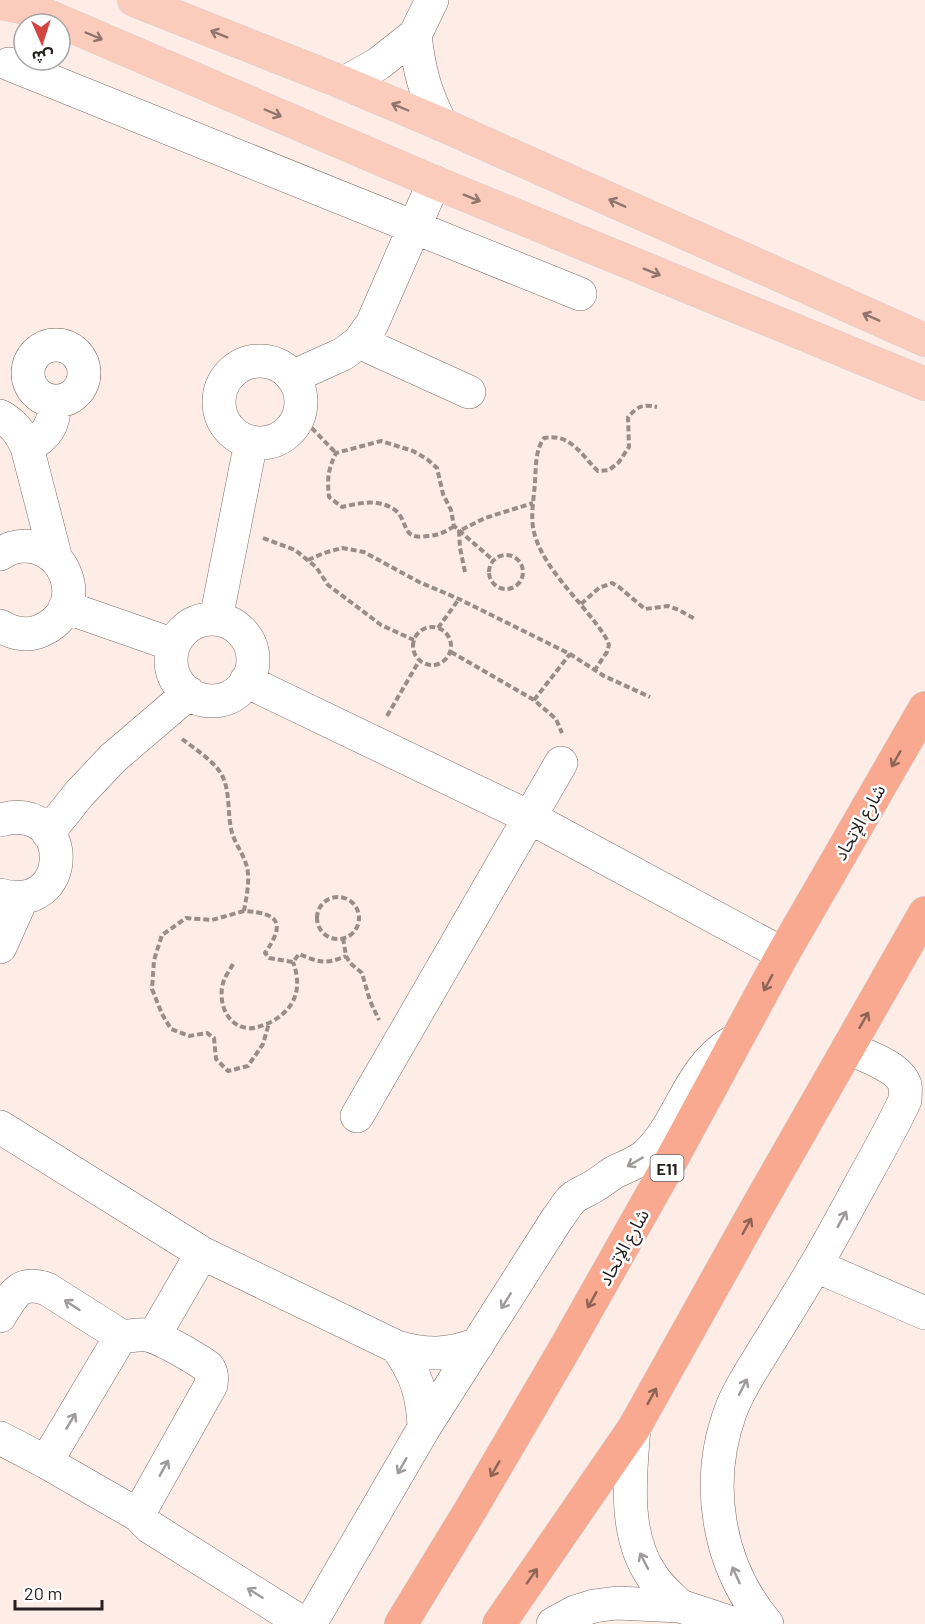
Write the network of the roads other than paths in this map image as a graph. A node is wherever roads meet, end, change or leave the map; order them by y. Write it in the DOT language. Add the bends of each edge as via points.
graph roads {
  1 [pos="134,0"];
  2 [pos="432,0"];
  3 [pos="0,3"];
  4 [pos="416,35"];
  5 [pos="9,64"];
  6 [pos="344,83"];
  7 [pos="441,124"];
  8 [pos="434,182"];
  9 [pos="413,227"];
  10 [pos="580,294"];
  11 [pos="921,333"];
  12 [pos="359,342"];
  13 [pos="292,377"];
  14 [pos="925,384"];
  15 [pos="469,392"];
  16 [pos="56,402"];
  17 [pos="0,416"];
  18 [pos="251,442"];
  19 [pos="27,447"];
  20 [pos="0,554"];
  21 [pos="56,559"];
  22 [pos="65,607"];
  23 [pos="216,619"];
  24 [pos="3,631"];
  25 [pos="174,645"];
  26 [pos="246,681"];
  27 [pos="189,693"];
  28 [pos="925,708"];
  29 [pos="561,763"];
  30 [pos="529,818"];
  31 [pos="0,820"];
  32 [pos="48,833"];
  33 [pos="11,896"];
  34 [pos="925,913"];
  35 [pos="0,947"];
  36 [pos="783,954"];
  37 [pos="738,1039"];
  38 [pos="848,1048"];
  39 [pos="915,1080"];
  40 [pos="357,1116"];
  41 [pos="0,1127"];
  42 [pos="202,1253"];
  43 [pos="816,1266"];
  44 [pos="925,1313"];
  45 [pos="0,1316"];
  46 [pos="121,1336"];
  47 [pos="154,1336"];
  48 [pos="478,1344"];
  49 [pos="397,1347"];
  50 [pos="424,1428"];
  51 [pos="634,1428"];
  52 [pos="0,1437"];
  53 [pos="46,1462"];
  54 [pos="138,1515"];
  55 [pos="680,1606"];
  56 [pos="304,1624"];
  57 [pos="310,1624"];
  58 [pos="401,1624"];
  59 [pos="499,1624"];
  60 [pos="553,1624"];
  61 [pos="735,1624"];
  62 [pos="767,1624"];
  6 -- 1 [label="main road, one-way"];
  2 -- 4 [label="street"];
  3 -- 8 [label="main road, one-way" via="43,15"];
  4 -- 6 [label="street" via="378,64"];
  4 -- 7 [label="street" via="422,80"];
  5 -- 9 [label="street"];
  7 -- 6 [label="main road, one-way"];
  11 -- 7 [label="main road, one-way"];
  8 -- 9 [label="street"];
  8 -- 14 [label="main road, one-way"];
  9 -- 10 [label="street"];
  9 -- 12 [label="street" via="372,324"];
  12 -- 13 [label="street" via="343,354"];
  12 -- 15 [label="street"];
  13 -- 18 [label="street" via="300,395 299,415 294,424 280,438"];
  13 -- 18 [label="street" via="265,362 245,364 228,376 219,406 232,433"];
  16 -- 19 [label="street" via="50,429"];
  17 -- 19 [label="street" via="12,423"];
  18 -- 23 [label="street"];
  19 -- 21 [label="street"];
  20 -- 21 [label="street" via="28,546"];
  21 -- 22 [label="street" via="68,582"];
  22 -- 24 [label="street" via="58,619 35,633"];
  22 -- 25 [label="street"];
  23 -- 25 [label="street" via="195,622 179,635"];
  23 -- 26 [label="street" via="235,626 248,642 252,662"];
  25 -- 27 [label="street" via="171,666 180,686"];
  26 -- 27 [label="street" via="230,696 220,699 209,700"];
  26 -- 30 [label="street"];
  27 -- 32 [label="street" via="113,758"];
  28 -- 36 [label="highway, شارع الإتحاد / E11, one-way"];
  29 -- 30 [label="street"];
  30 -- 36 [label="street"];
  30 -- 40 [label="street"];
  31 -- 32 [label="street" via="21,817"];
  32 -- 33 [label="street" via="54,842 57,862 49,882 32,895"];
  33 -- 35 [label="street"];
  38 -- 34 [label="highway, one-way"];
  36 -- 37 [label="highway, شارع الإتحاد / E11, one-way"];
  37 -- 48 [label="street, one-way" via="706,1064 664,1134 646,1155 572,1198"];
  37 -- 58 [label="highway, شارع الإتحاد / E11, one-way" via="564,1350"];
  38 -- 39 [label="street"];
  51 -- 38 [label="highway, one-way"];
  43 -- 39 [label="street, one-way"];
  41 -- 42 [label="street"];
  42 -- 47 [label="street"];
  42 -- 49 [label="street"];
  43 -- 44 [label="street"];
  62 -- 43 [label="street, one-way" via="742,1588 729,1560 721,1530 717,1468 732,1408"];
  46 -- 45 [label="street, one-way" via="39,1286 16,1291"];
  46 -- 47 [label="street"];
  53 -- 46 [label="street, one-way"];
  54 -- 47 [label="street, one-way" via="212,1378 208,1367"];
  48 -- 49 [label="street" via="438,1354"];
  48 -- 50 [label="street"];
  49 -- 50 [label="street" via="418,1385"];
  50 -- 57 [label="street, one-way"];
  55 -- 51 [label="street, one-way" via="652,1578 639,1554 631,1504"];
  59 -- 51 [label="highway, one-way"];
  52 -- 53 [label="street"];
  53 -- 54 [label="street"];
  56 -- 54 [label="street, one-way" via="150,1527"];
  55 -- 60 [label="street" via="594,1606"];
  55 -- 61 [label="street"];
}
